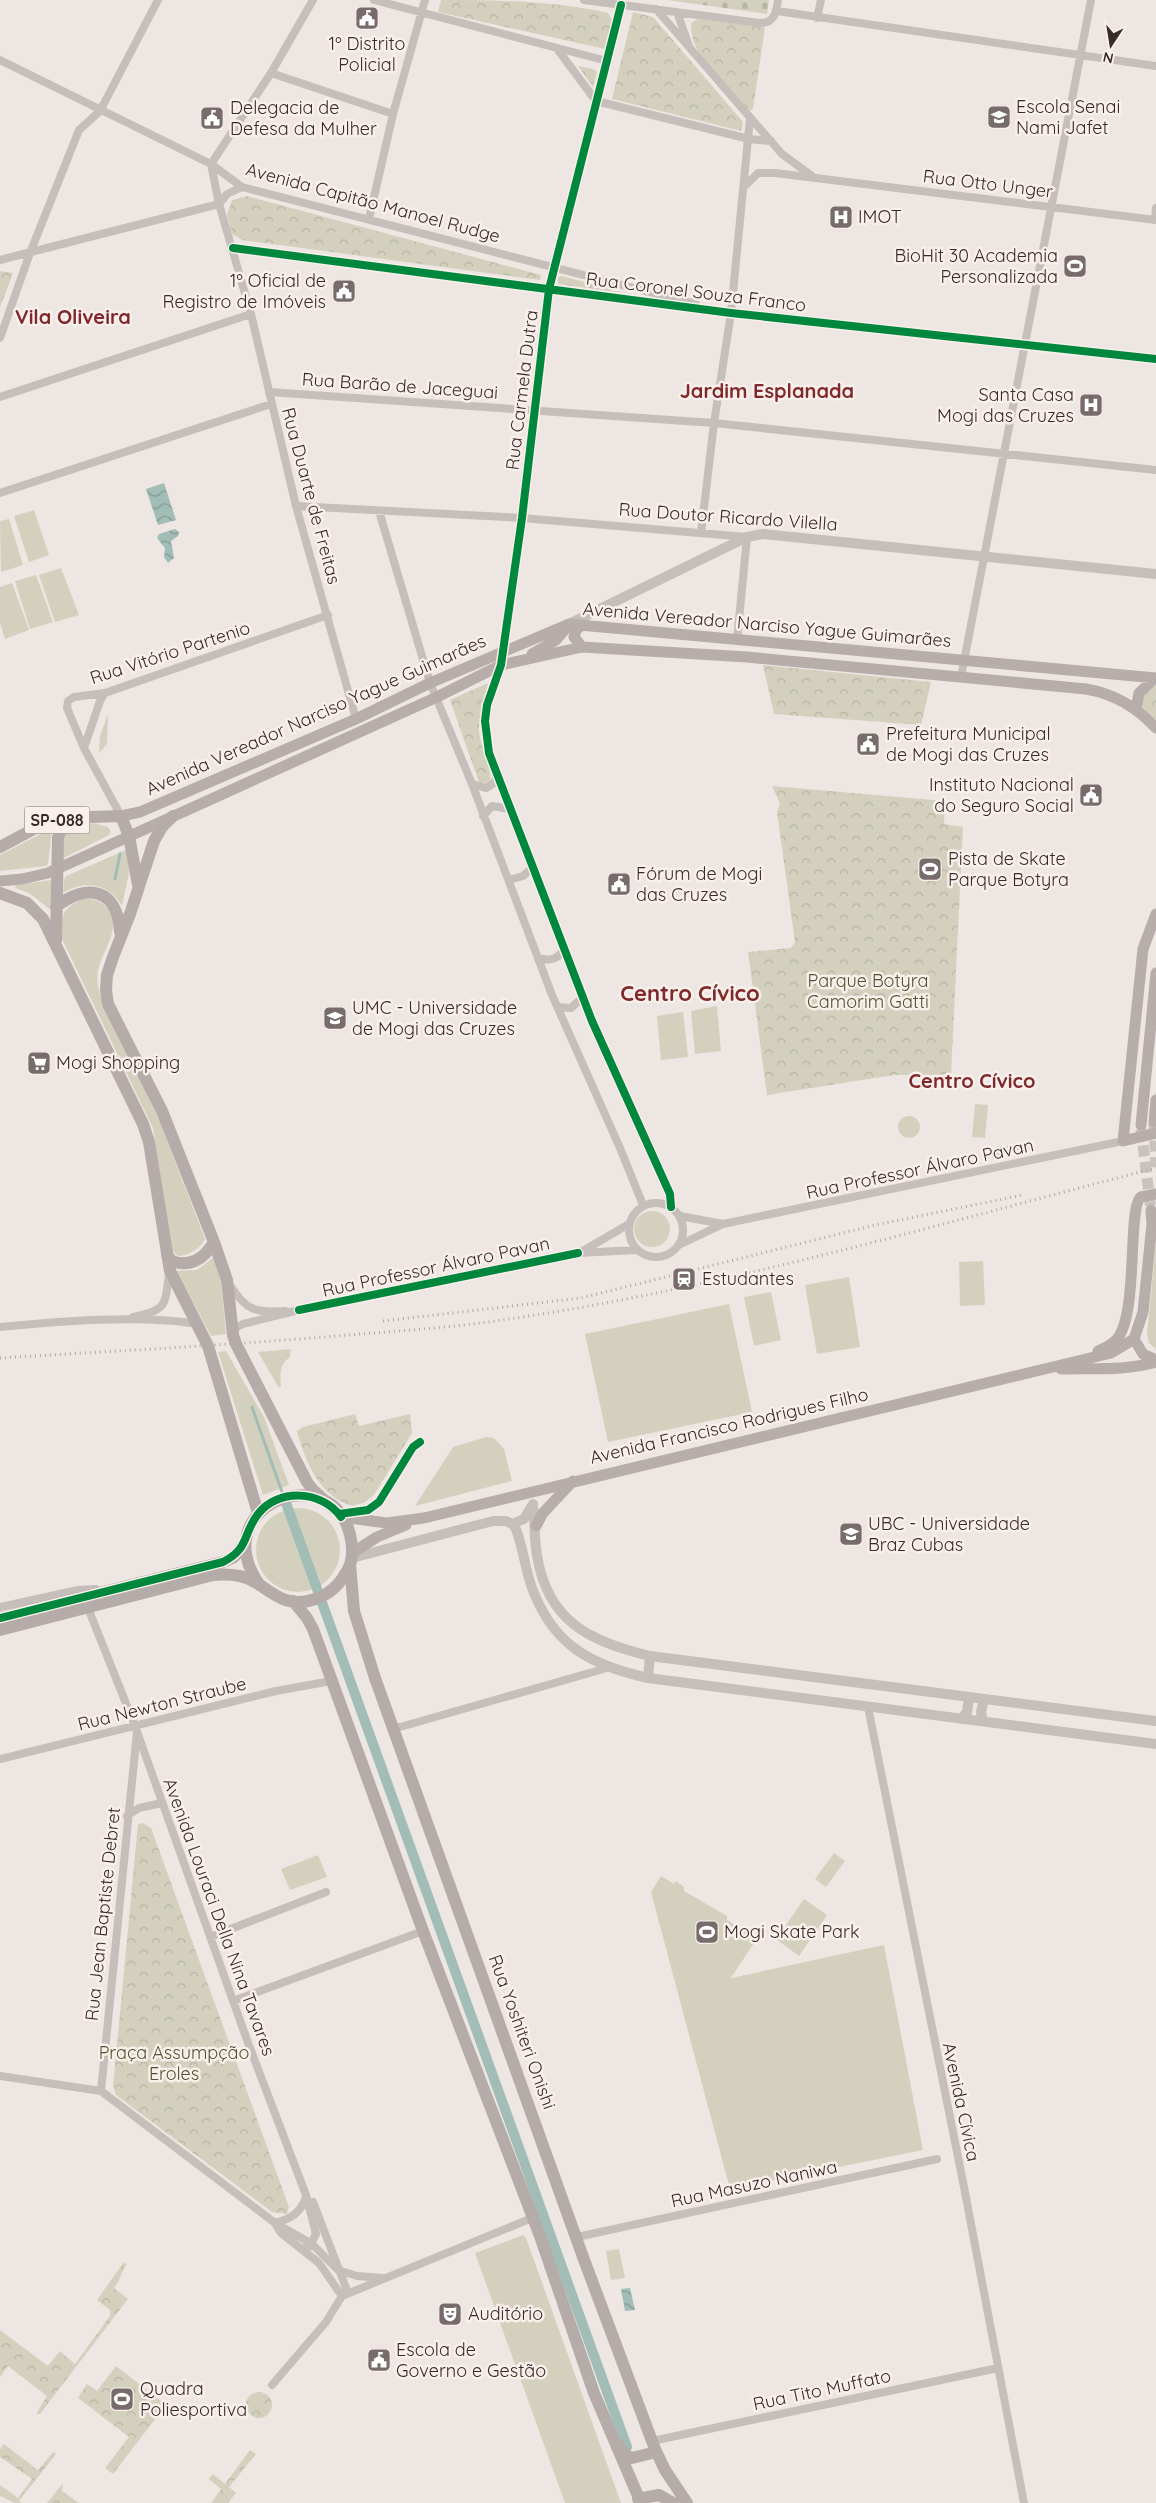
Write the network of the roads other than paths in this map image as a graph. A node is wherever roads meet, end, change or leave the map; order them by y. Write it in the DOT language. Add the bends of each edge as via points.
graph roads {
  1 [pos="158,0"];
  2 [pos="312,0"];
  3 [pos="374,0"];
  4 [pos="425,0"];
  5 [pos="584,0"];
  6 [pos="778,0"];
  7 [pos="820,0"];
  8 [pos="1091,0"];
  9 [pos="621,5"];
  10 [pos="656,9"];
  11 [pos="776,11"];
  12 [pos="677,12"];
  13 [pos="421,13"];
  14 [pos="817,18"];
  15 [pos="558,50"];
  16 [pos="691,52"];
  17 [pos="1081,56"];
  18 [pos="0,60"];
  19 [pos="607,61"];
  20 [pos="1156,66"];
  21 [pos="270,73"];
  22 [pos="596,101"];
  23 [pos="100,111"];
  24 [pos="393,114"];
  25 [pos="750,118"];
  26 [pos="749,139"];
  27 [pos="771,141"];
  28 [pos="211,164"];
  29 [pos="816,178"];
  30 [pos="745,186"];
  31 [pos="242,187"];
  32 [pos="219,204"];
  33 [pos="1052,208"];
  34 [pos="1156,208"];
  35 [pos="369,219"];
  36 [pos="1155,220"];
  37 [pos="232,248"];
  38 [pos="30,253"];
  39 [pos="0,260"];
  40 [pos="553,267"];
  41 [pos="549,289"];
  42 [pos="731,313"];
  43 [pos="251,314"];
  44 [pos="0,338"];
  45 [pos="1026,346"];
  46 [pos="1156,359"];
  47 [pos="269,392"];
  48 [pos="0,397"];
  49 [pos="271,404"];
  50 [pos="534,410"];
  51 [pos="714,423"];
  52 [pos="1004,452"];
  53 [pos="1156,470"];
  54 [pos="0,493"];
  55 [pos="296,506"];
  56 [pos="379,511"];
  57 [pos="522,518"];
  58 [pos="701,533"];
  59 [pos="747,537"];
  60 [pos="985,557"];
  61 [pos="1156,574"];
  62 [pos="328,615"];
  63 [pos="575,625"];
  64 [pos="738,640"];
  65 [pos="582,647"];
  66 [pos="503,652"];
  67 [pos="526,658"];
  68 [pos="965,660"];
  69 [pos="501,666"];
  70 [pos="962,677"];
  71 [pos="1156,678"];
  72 [pos="430,683"];
  73 [pos="105,693"];
  74 [pos="437,697"];
  75 [pos="1136,710"];
  76 [pos="356,719"];
  77 [pos="1156,728"];
  78 [pos="84,748"];
  79 [pos="497,776"];
  80 [pos="472,784"];
  81 [pos="510,809"];
  82 [pos="121,816"];
  83 [pos="173,816"];
  84 [pos="483,816"];
  85 [pos="80,817"];
  86 [pos="129,836"];
  87 [pos="0,847"];
  88 [pos="533,867"];
  89 [pos="56,869"];
  90 [pos="509,880"];
  91 [pos="0,881"];
  92 [pos="139,888"];
  93 [pos="0,893"];
  94 [pos="56,907"];
  95 [pos="1156,914"];
  96 [pos="120,937"];
  97 [pos="56,942"];
  98 [pos="564,949"];
  99 [pos="538,958"];
  100 [pos="1156,973"];
  101 [pos="583,997"];
  102 [pos="558,1007"];
  103 [pos="1156,1100"];
  104 [pos="1141,1124"];
  105 [pos="1155,1127"];
  106 [pos="1123,1141"];
  107 [pos="1156,1194"];
  108 [pos="643,1206"];
  109 [pos="671,1207"];
  110 [pos="1151,1210"];
  111 [pos="680,1216"];
  112 [pos="629,1224"];
  113 [pos="723,1224"];
  114 [pos="214,1242"];
  115 [pos="679,1245"];
  116 [pos="637,1250"];
  117 [pos="578,1253"];
  118 [pos="167,1255"];
  119 [pos="170,1271"];
  120 [pos="227,1280"];
  121 [pos="299,1310"];
  122 [pos="120,1320"];
  123 [pos="198,1324"];
  124 [pos="0,1326"];
  125 [pos="233,1335"];
  126 [pos="1134,1339"];
  127 [pos="1085,1358"];
  128 [pos="1156,1361"];
  129 [pos="1042,1369"];
  130 [pos="573,1481"];
  131 [pos="531,1491"];
  132 [pos="533,1506"];
  133 [pos="258,1513"];
  134 [pos="338,1513"];
  135 [pos="424,1518"];
  136 [pos="512,1524"];
  137 [pos="536,1526"];
  138 [pos="245,1543"];
  139 [pos="351,1558"];
  140 [pos="259,1584"];
  141 [pos="292,1602"];
  142 [pos="88,1608"];
  143 [pos="0,1620"];
  144 [pos="647,1655"];
  145 [pos="607,1668"];
  146 [pos="643,1677"];
  147 [pos="331,1681"];
  148 [pos="969,1698"];
  149 [pos="984,1700"];
  150 [pos="868,1707"];
  151 [pos="961,1719"];
  152 [pos="1156,1720"];
  153 [pos="983,1721"];
  154 [pos="136,1729"];
  155 [pos="393,1729"];
  156 [pos="1156,1744"];
  157 [pos="0,1759"];
  158 [pos="162,1803"];
  159 [pos="127,1816"];
  160 [pos="326,1892"];
  161 [pos="423,1931"];
  162 [pos="210,1937"];
  163 [pos="233,2001"];
  164 [pos="0,2076"];
  165 [pos="101,2091"];
  166 [pos="937,2159"];
  167 [pos="306,2195"];
  168 [pos="532,2218"];
  169 [pos="275,2223"];
  170 [pos="577,2237"];
  171 [pos="312,2244"];
  172 [pos="301,2248"];
  173 [pos="338,2270"];
  174 [pos="383,2278"];
  175 [pos="345,2294"];
  176 [pos="998,2368"];
  177 [pos="272,2385"];
  178 [pos="611,2435"];
  179 [pos="654,2446"];
  180 [pos="639,2502"];
  181 [pos="673,2503"];
  182 [pos="687,2503"];
  183 [pos="1024,2503"];
  1 -- 23 [label="street"];
  2 -- 21 [label="street"];
  3 -- 13 [label="street"];
  4 -- 13 [label="street"];
  5 -- 9 [label="street"];
  6 -- 11 [label="street"];
  7 -- 14 [label="street"];
  8 -- 17 [label="street"];
  9 -- 10 [label="street"];
  9 -- 19 [label="street, Rua Carmela Dutra"];
  10 -- 12 [label="street"];
  10 -- 16 [label="street, Rua Otto Unger"];
  11 -- 12 [label="street" via="770,22 760,23"];
  11 -- 14 [label="street"];
  12 -- 16 [label="street"];
  13 -- 15 [label="street"];
  13 -- 24 [label="street"];
  14 -- 17 [label="street"];
  15 -- 19 [label="street"];
  15 -- 22 [label="street"];
  16 -- 25 [label="street, Rua Otto Unger"];
  17 -- 20 [label="street"];
  17 -- 33 [label="street"];
  18 -- 23 [label="street, Avenida Capitão Manoel Rudge"];
  19 -- 22 [label="street, Rua Carmela Dutra"];
  21 -- 24 [label="street"];
  21 -- 28 [label="street"];
  22 -- 26 [label="street"];
  22 -- 40 [label="street, Rua Carmela Dutra"];
  23 -- 28 [label="street, Avenida Capitão Manoel Rudge"];
  23 -- 38 [label="street" via="79,130"];
  24 -- 35 [label="street"];
  25 -- 26 [label="street"];
  25 -- 27 [label="street, Rua Otto Unger"];
  26 -- 27 [label="street"];
  26 -- 30 [label="street"];
  27 -- 29 [label="street, Rua Otto Unger" via="792,163"];
  28 -- 31 [label="street, Avenida Capitão Manoel Rudge"];
  28 -- 32 [label="street, Rua Duarte de Freitas"];
  29 -- 30 [label="street, Rua Otto Unger" via="764,172 758,173"];
  29 -- 33 [label="street, Rua Otto Unger"];
  30 -- 42 [label="street"];
  31 -- 32 [label="street" via="227,194"];
  31 -- 35 [label="street, Avenida Capitão Manoel Rudge"];
  32 -- 37 [label="street, Rua Duarte de Freitas"];
  32 -- 38 [label="street"];
  33 -- 36 [label="street, Rua Otto Unger"];
  33 -- 45 [label="street"];
  34 -- 36 [label="street"];
  35 -- 40 [label="street, Avenida Capitão Manoel Rudge"];
  37 -- 41 [label="street, Rua Coronel Souza Franco"];
  37 -- 43 [label="street, Rua Duarte de Freitas"];
  38 -- 39 [label="street"];
  38 -- 44 [label="street"];
  40 -- 41 [label="street, Rua Carmela Dutra"];
  40 -- 42 [label="street, Avenida Capitão Manoel Rudge"];
  41 -- 42 [label="street, Rua Coronel Souza Franco"];
  41 -- 50 [label="street, Rua Carmela Dutra"];
  42 -- 45 [label="street, Rua Coronel Souza Franco"];
  42 -- 51 [label="street"];
  43 -- 47 [label="street, Rua Duarte de Freitas"];
  43 -- 48 [label="street"];
  45 -- 46 [label="street, Rua Coronel Souza Franco"];
  45 -- 52 [label="street"];
  47 -- 49 [label="street, Rua Duarte de Freitas"];
  47 -- 50 [label="street, Rua Barão de Jaceguai"];
  49 -- 54 [label="street"];
  49 -- 55 [label="street, Rua Duarte de Freitas"];
  50 -- 51 [label="street, Rua Barão de Jaceguai"];
  50 -- 57 [label="street, Rua Carmela Dutra"];
  51 -- 52 [label="street, Rua Barão de Jaceguai"];
  51 -- 58 [label="street"];
  52 -- 53 [label="street, Rua Barão de Jaceguai"];
  52 -- 60 [label="street"];
  55 -- 56 [label="street, Rua Doutor Ricardo Vilella"];
  55 -- 62 [label="street, Rua Duarte de Freitas"];
  56 -- 57 [label="street, Rua Doutor Ricardo Vilella"];
  56 -- 72 [label="street"];
  57 -- 58 [label="street, Rua Doutor Ricardo Vilella"];
  57 -- 66 [label="street, Rua Carmela Dutra"];
  58 -- 59 [label="street, Rua Doutor Ricardo Vilella"];
  59 -- 60 [label="street, Rua Doutor Ricardo Vilella" via="779,535"];
  59 -- 63 [label="street"];
  59 -- 64 [label="street"];
  60 -- 61 [label="street, Rua Doutor Ricardo Vilella"];
  60 -- 68 [label="street"];
  62 -- 73 [label="street, Rua Vitório Partenio"];
  62 -- 76 [label="street, Rua Duarte de Freitas"];
  63 -- 64 [label="main road, Avenida Vereador Narciso Yague Guimarães / SP-088"];
  63 -- 65 [label="main road" via="574,637"];
  63 -- 66 [label="main road, Avenida Vereador Narciso Yague Guimarães / SP-088"];
  63 -- 67 [label="main road"];
  64 -- 68 [label="main road, Avenida Vereador Narciso Yague Guimarães / SP-088"];
  65 -- 67 [label="main road, Avenida Vereador Narciso Yague Guimarães / SP-088"];
  65 -- 70 [label="main road, Avenida Vereador Narciso Yague Guimarães / SP-088"];
  66 -- 69 [label="street, Rua Carmela Dutra"];
  66 -- 72 [label="main road, Avenida Vereador Narciso Yague Guimarães / SP-088"];
  67 -- 69 [label="main road, Avenida Vereador Narciso Yague Guimarães / SP-088"];
  68 -- 70 [label="street"];
  68 -- 71 [label="main road, Avenida Vereador Narciso Yague Guimarães / SP-088"];
  69 -- 74 [label="main road, Avenida Vereador Narciso Yague Guimarães / SP-088"];
  69 -- 79 [label="street, Rua Carmela Dutra" via="487,705 485,721 489,753"];
  70 -- 75 [label="main road, Avenida Vereador Narciso Yague Guimarães / SP-088" via="1100,691 1115,696"];
  71 -- 75 [label="main road" via="1138,693"];
  72 -- 74 [label="street"];
  72 -- 76 [label="main road, Avenida Vereador Narciso Yague Guimarães / SP-088"];
  73 -- 78 [label="street"];
  73 -- 78 [label="street, Rua Vitório Partenio" via="74,697 68,701 67,708"];
  74 -- 80 [label="street"];
  74 -- 83 [label="main road, Avenida Vereador Narciso Yague Guimarães / SP-088"];
  75 -- 77 [label="main road, SP-088"];
  76 -- 82 [label="main road, Avenida Vereador Narciso Yague Guimarães / SP-088" via="140,812"];
  78 -- 82 [label="street"];
  79 -- 80 [label="street" via="494,783 486,788"];
  79 -- 81 [label="street, Rua Carmela Dutra"];
  80 -- 84 [label="street"];
  81 -- 84 [label="street" via="492,806"];
  81 -- 88 [label="street, Rua Carmela Dutra"];
  82 -- 85 [label="main road, Avenida Vereador Narciso Yague Guimarães / SP-088"];
  82 -- 86 [label="main road"];
  83 -- 86 [label="main road, Avenida Vereador Narciso Yague Guimarães / SP-088"];
  83 -- 92 [label="main road" via="155,837"];
  84 -- 90 [label="street"];
  85 -- 87 [label="main road, Avenida Vereador Narciso Yague Guimarães / SP-088" via="45,823"];
  85 -- 89 [label="main road" via="61,830"];
  86 -- 89 [label="main road, Avenida Vereador Narciso Yague Guimarães / SP-088"];
  86 -- 92 [label="main road"];
  88 -- 90 [label="street" via="523,876"];
  88 -- 98 [label="street, Rua Carmela Dutra"];
  89 -- 91 [label="main road, Avenida Vereador Narciso Yague Guimarães / SP-088" via="41,876"];
  89 -- 94 [label="main road"];
  90 -- 99 [label="street"];
  92 -- 96 [label="main road"];
  93 -- 97 [label="main road" via="35,909"];
  94 -- 96 [label="main road" via="76,894 98,893 114,905 119,917"];
  94 -- 97 [label="main road"];
  95 -- 106 [label="main road" via="1143,949"];
  96 -- 114 [label="main road" via="107,975 108,1004 162,1111"];
  97 -- 118 [label="main road" via="143,1124 149,1142"];
  98 -- 99 [label="street" via="557,958"];
  98 -- 101 [label="street, Rua Carmela Dutra"];
  99 -- 102 [label="street"];
  100 -- 104 [label="main road"];
  101 -- 102 [label="street" via="571,1008"];
  101 -- 109 [label="street, Rua Carmela Dutra" via="663,1176"];
  102 -- 108 [label="street"];
  103 -- 105 [label="main road"];
  105 -- 106 [label="main road"];
  106 -- 113 [label="street, Rua Professor Álvaro Pavan"];
  107 -- 127 [label="main road" via="1141,1197 1134,1207 1133,1255 1123,1329 1110,1345"];
  108 -- 109 [label="street" via="652,1203"];
  108 -- 112 [label="street" via="632,1216"];
  109 -- 111 [label="street"];
  110 -- 126 [label="main road" via="1143,1312"];
  111 -- 113 [label="street, Rua Professor Álvaro Pavan"];
  111 -- 115 [label="street" via="683,1231"];
  112 -- 116 [label="street" via="629,1238"];
  112 -- 117 [label="street, Rua Professor Álvaro Pavan"];
  113 -- 115 [label="street, Rua Professor Álvaro Pavan"];
  114 -- 118 [label="main road" via="208,1252 188,1264 172,1261"];
  114 -- 120 [label="main road"];
  115 -- 116 [label="street" via="672,1252 654,1258"];
  116 -- 117 [label="street, Rua Professor Álvaro Pavan"];
  117 -- 121 [label="street, Rua Professor Álvaro Pavan"];
  118 -- 119 [label="main road"];
  119 -- 122 [label="street" via="165,1301 159,1310"];
  119 -- 123 [label="main road" via="176,1288"];
  120 -- 121 [label="street, Rua Professor Álvaro Pavan" via="238,1297 253,1310"];
  120 -- 125 [label="main road"];
  121 -- 125 [label="street, Rua Professor Álvaro Pavan" via="242,1324"];
  122 -- 123 [label="street"];
  122 -- 124 [label="street"];
  123 -- 133 [label="main road" via="208,1346"];
  125 -- 134 [label="main road" via="307,1482"];
  126 -- 127 [label="main road, Avenida Francisco Rodrigues Filho" via="1112,1353"];
  126 -- 128 [label="main road" via="1142,1354"];
  127 -- 129 [label="main road, Avenida Francisco Rodrigues Filho"];
  128 -- 129 [label="main road, Avenida Francisco Rodrigues Filho" via="1136,1368"];
  129 -- 130 [label="main road, Avenida Francisco Rodrigues Filho"];
  130 -- 131 [label="main road, Avenida Francisco Rodrigues Filho"];
  130 -- 137 [label="main road" via="543,1513"];
  131 -- 132 [label="street"];
  131 -- 135 [label="main road, Avenida Francisco Rodrigues Filho"];
  132 -- 136 [label="street" via="524,1519"];
  132 -- 137 [label="street"];
  133 -- 134 [label="main road, Avenida Francisco Rodrigues Filho" via="272,1502 289,1496 307,1496 324,1501"];
  133 -- 138 [label="main road"];
  134 -- 135 [label="main road, Avenida Francisco Rodrigues Filho" via="380,1523"];
  134 -- 139 [label="main road" via="351,1538"];
  135 -- 139 [label="main road, Avenida Francisco Rodrigues Filho" via="377,1537"];
  136 -- 139 [label="street" via="493,1521"];
  136 -- 145 [label="street" via="520,1539 530,1584 552,1627 566,1642"];
  137 -- 144 [label="street" via="538,1566 557,1610 581,1630"];
  138 -- 140 [label="main road" via="250,1572"];
  138 -- 143 [label="main road" via="234,1556 223,1562"];
  139 -- 141 [label="main road, Avenida Francisco Rodrigues Filho" via="344,1577 334,1588 320,1598"];
  139 -- 155 [label="main road, Rua Yoshiteri Onishi" via="354,1611"];
  140 -- 141 [label="main road" via="278,1598"];
  140 -- 142 [label="main road" via="242,1577 213,1575"];
  141 -- 147 [label="main road" via="313,1629"];
  142 -- 143 [label="main road"];
  142 -- 154 [label="street, Avenida Louraci Della Nina Tavares"];
  144 -- 146 [label="street"];
  144 -- 148 [label="street"];
  145 -- 146 [label="street"];
  145 -- 155 [label="street"];
  146 -- 150 [label="street"];
  147 -- 154 [label="street, Rua Newton Straube" via="276,1691"];
  147 -- 161 [label="main road"];
  148 -- 149 [label="street"];
  148 -- 151 [label="street" via="967,1712"];
  149 -- 152 [label="street"];
  149 -- 153 [label="street"];
  150 -- 151 [label="street"];
  150 -- 176 [label="street, Avenida Cívica"];
  151 -- 153 [label="street"];
  153 -- 156 [label="street"];
  154 -- 157 [label="street, Rua Newton Straube"];
  154 -- 158 [label="street, Avenida Louraci Della Nina Tavares"];
  154 -- 159 [label="street, Rua Jean Baptiste Debret"];
  155 -- 170 [label="main road, Rua Yoshiteri Onishi"];
  158 -- 159 [label="street" via="139,1808"];
  158 -- 162 [label="street, Avenida Louraci Della Nina Tavares"];
  159 -- 165 [label="street, Rua Jean Baptiste Debret"];
  160 -- 162 [label="street"];
  161 -- 163 [label="street"];
  161 -- 168 [label="main road"];
  162 -- 163 [label="street, Avenida Louraci Della Nina Tavares"];
  163 -- 167 [label="street, Avenida Louraci Della Nina Tavares"];
  164 -- 165 [label="street"];
  165 -- 169 [label="street"];
  166 -- 170 [label="street, Rua Masuzo Naniwa"];
  167 -- 169 [label="street" via="303,2206 294,2215"];
  167 -- 171 [label="street" via="316,2234"];
  167 -- 173 [label="street" via="313,2202"];
  168 -- 174 [label="street"];
  168 -- 178 [label="main road"];
  169 -- 171 [label="street"];
  169 -- 172 [label="street" via="281,2233"];
  170 -- 179 [label="main road, Rua Yoshiteri Onishi"];
  171 -- 172 [label="street" via="309,2248"];
  171 -- 173 [label="street"];
  172 -- 175 [label="street"];
  173 -- 174 [label="street"];
  173 -- 175 [label="street"];
  174 -- 175 [label="street"];
  175 -- 177 [label="street" via="326,2322"];
  176 -- 179 [label="street, Rua Tito Muffato"];
  176 -- 183 [label="street, Avenida Cívica"];
  178 -- 179 [label="main road" via="629,2457 646,2456"];
  178 -- 180 [label="main road"];
  179 -- 182 [label="main road, Rua Yoshiteri Onishi" via="665,2470"];
  180 -- 181 [label="main road" via="659,2495"];
}
